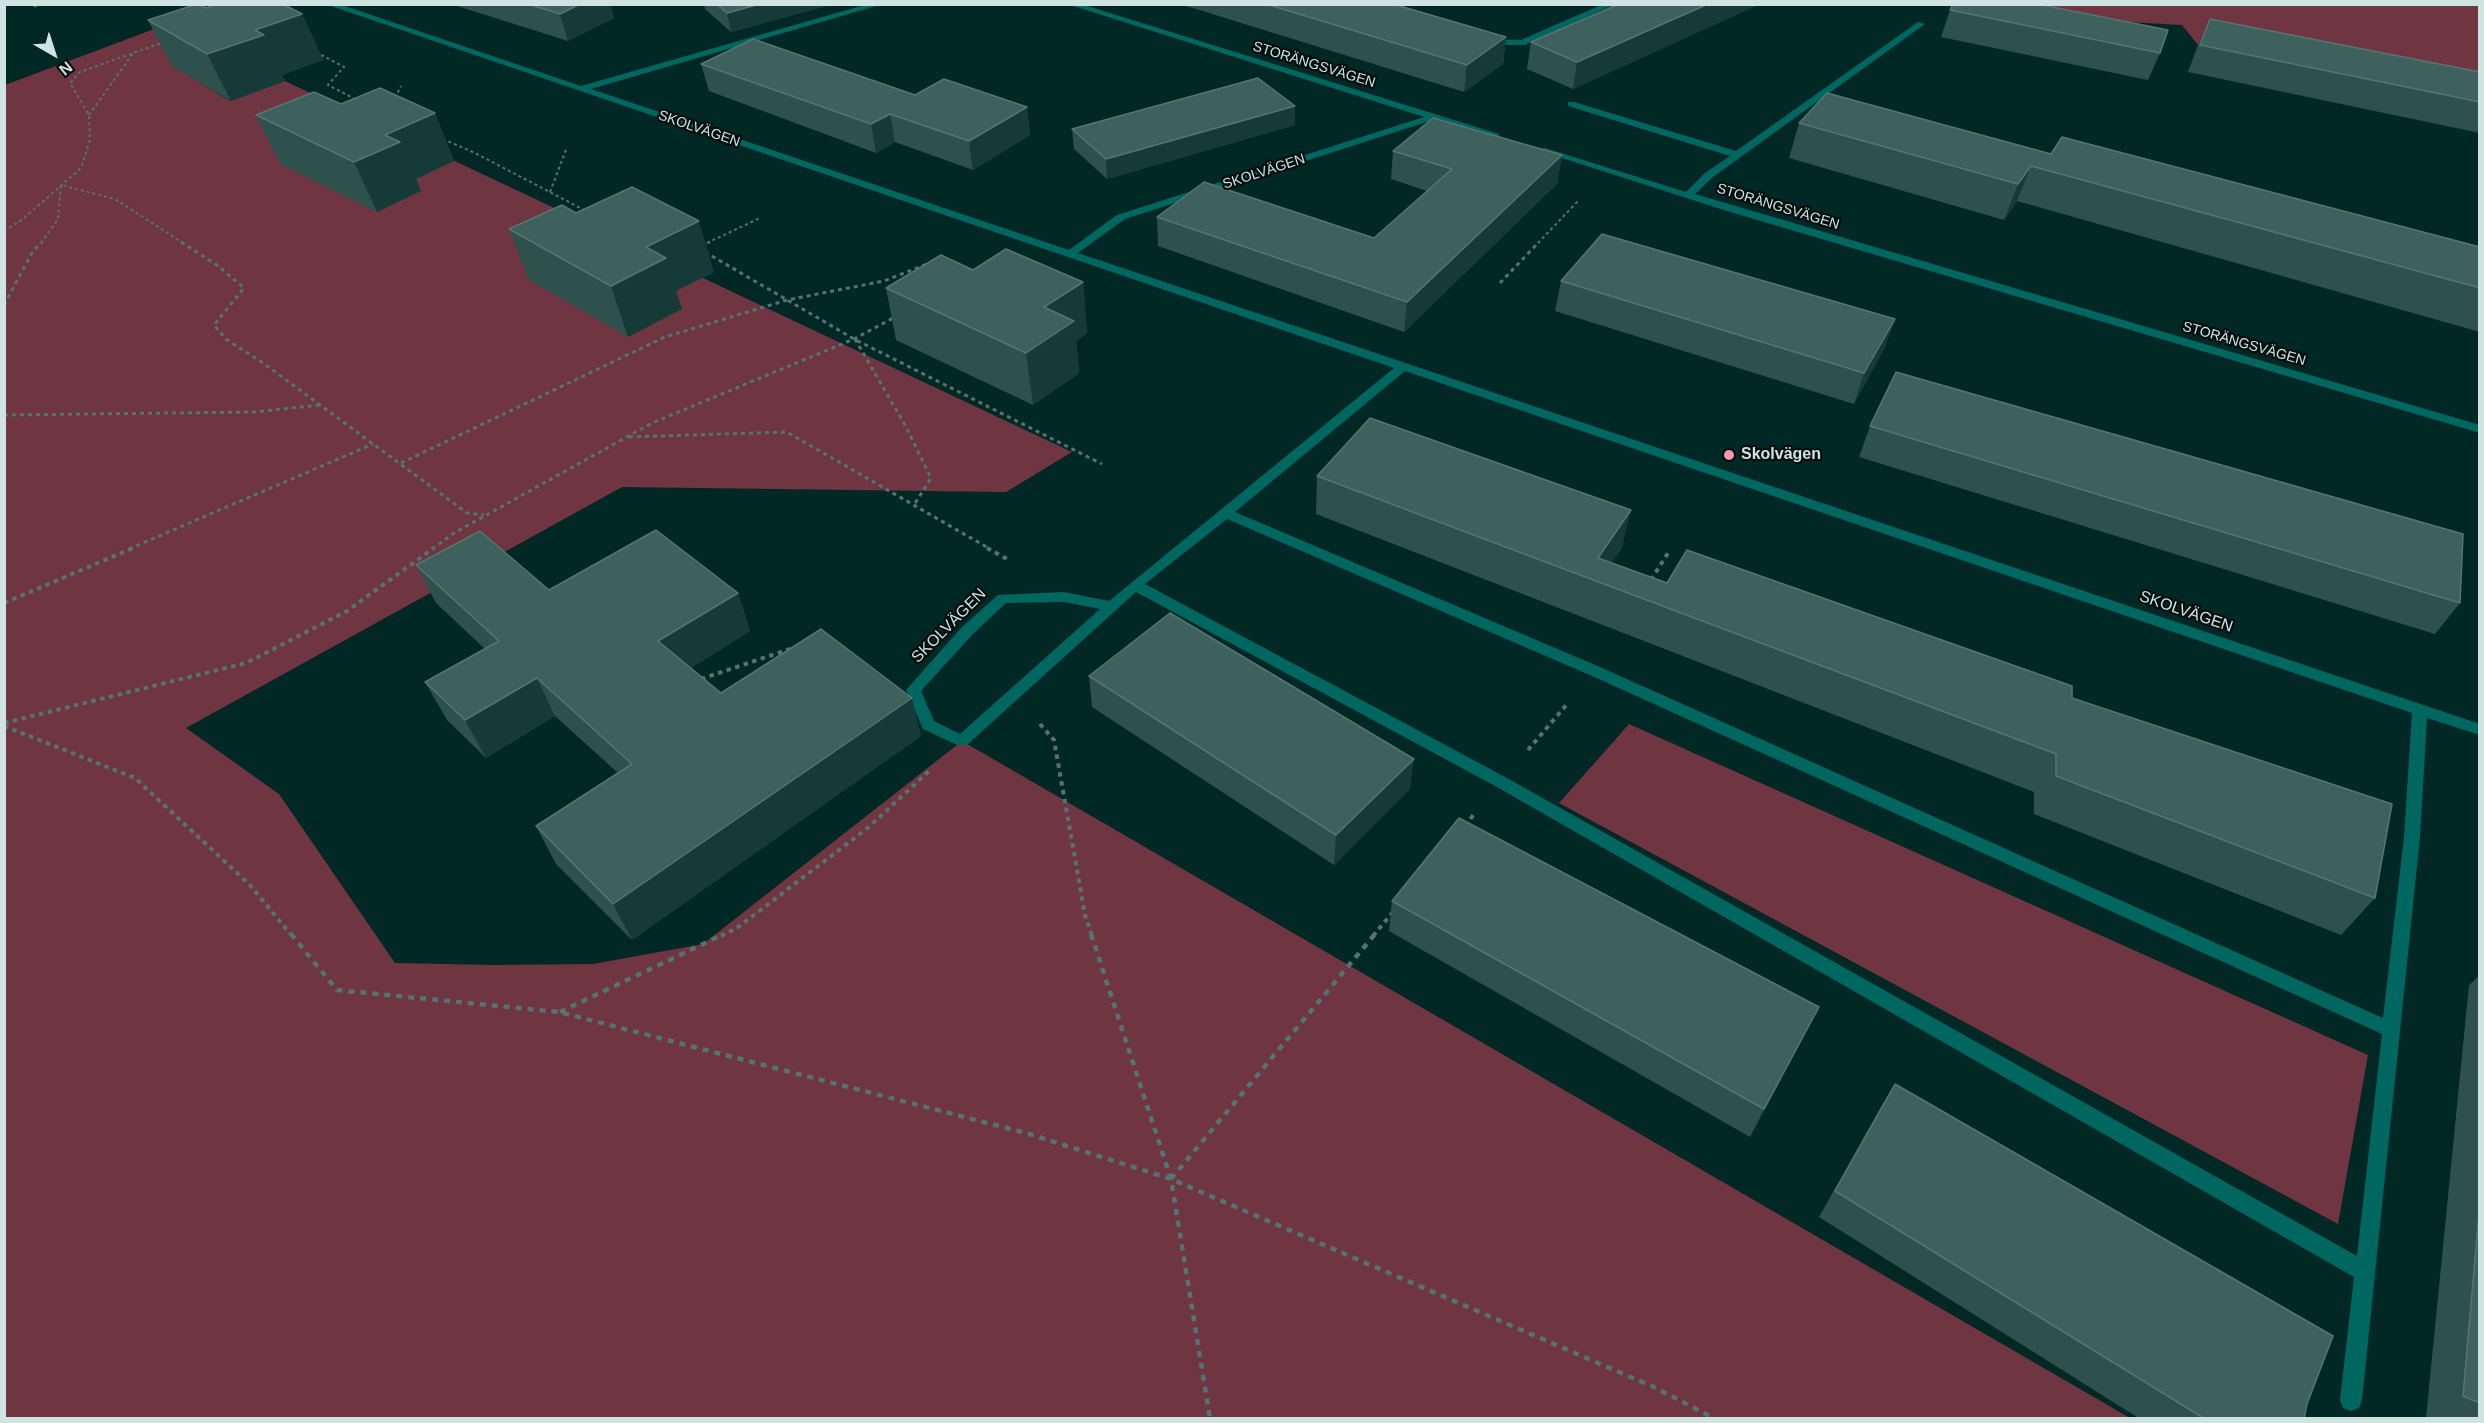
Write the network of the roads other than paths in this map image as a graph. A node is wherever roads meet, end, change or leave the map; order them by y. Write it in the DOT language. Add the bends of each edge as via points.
graph roads {
  1 [pos="329,4"];
  2 [pos="879,4"];
  3 [pos="1071,4"];
  4 [pos="1611,4"];
  5 [pos="1921,24"];
  6 [pos="1482,42"];
  7 [pos="581,89"];
  8 [pos="1571,104"];
  9 [pos="1432,117"];
  10 [pos="1509,140"];
  11 [pos="1531,147"];
  12 [pos="1738,155"];
  13 [pos="1688,195"];
  14 [pos="1070,254"];
  15 [pos="1403,367"];
  16 [pos="2480,429"];
  17 [pos="1226,513"];
  18 [pos="1135,585"];
  19 [pos="1111,606"];
  20 [pos="2420,711"];
  21 [pos="2480,730"];
  22 [pos="2391,1030"];
  23 [pos="2364,1271"];
  24 [pos="2351,1400"];
  1 -- 7 [label="street, SKOLVÄGEN"];
  2 -- 7 [label="street"];
  3 -- 9 [label="street, STORÄNGSVÄGEN"];
  4 -- 6 [label="street" via="1522,43"];
  5 -- 12 [label="street"];
  7 -- 14 [label="street, SKOLVÄGEN"];
  8 -- 12 [label="street"];
  9 -- 10 [label="street, STORÄNGSVÄGEN"];
  9 -- 14 [label="street, SKOLVÄGEN" via="1121,217"];
  11 -- 13 [label="street, STORÄNGSVÄGEN"];
  12 -- 13 [label="street"];
  13 -- 16 [label="street, STORÄNGSVÄGEN"];
  14 -- 15 [label="street, SKOLVÄGEN"];
  15 -- 17 [label="street"];
  15 -- 20 [label="street, SKOLVÄGEN"];
  17 -- 18 [label="street"];
  17 -- 22 [label="street" via="1595,671"];
  18 -- 19 [label="street"];
  18 -- 23 [label="street" via="1501,782"];
  19 -- 19 [label="street, SKOLVÄGEN" via="962,741 928,724 913,690 1003,598 1064,597"];
  20 -- 21 [label="street, SKOLVÄGEN"];
  20 -- 22 [label="street" via="2412,837"];
  22 -- 23 [label="street"];
  23 -- 24 [label="street"];
}
